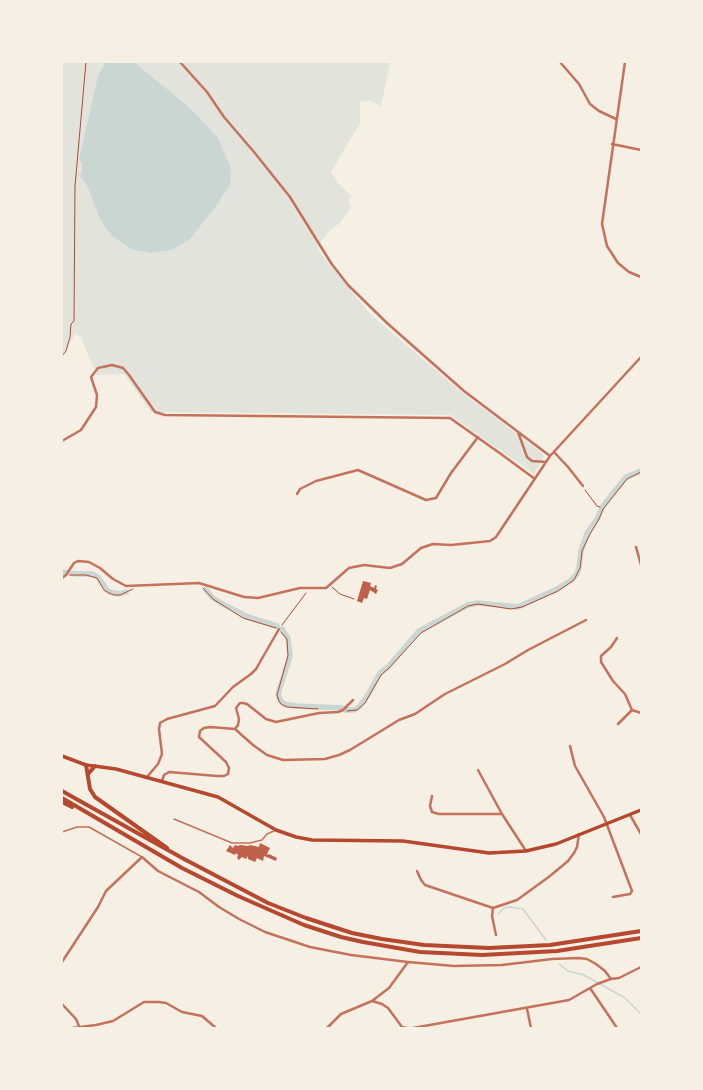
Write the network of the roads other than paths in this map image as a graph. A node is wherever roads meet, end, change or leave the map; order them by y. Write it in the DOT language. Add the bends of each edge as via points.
graph roads {
  1 [pos="180,62"];
  2 [pos="560,62"];
  3 [pos="625,62"];
  4 [pos="616,119"];
  5 [pos="612,144"];
  6 [pos="641,150"];
  7 [pos="641,276"];
  8 [pos="641,357"];
  9 [pos="518,432"];
  10 [pos="478,437"];
  11 [pos="62,441"];
  12 [pos="554,452"];
  13 [pos="550,456"];
  14 [pos="546,462"];
  15 [pos="535,479"];
  16 [pos="583,486"];
  17 [pos="297,494"];
  18 [pos="636,547"];
  19 [pos="641,565"];
  20 [pos="62,578"];
  21 [pos="586,620"];
  22 [pos="279,629"];
  23 [pos="618,638"];
  24 [pos="354,700"];
  25 [pos="632,710"];
  26 [pos="641,713"];
  27 [pos="618,724"];
  28 [pos="235,729"];
  29 [pos="570,746"];
  30 [pos="62,756"];
  31 [pos="86,765"];
  32 [pos="95,766"];
  33 [pos="478,770"];
  34 [pos="88,774"];
  35 [pos="147,777"];
  36 [pos="162,781"];
  37 [pos="62,791"];
  38 [pos="432,796"];
  39 [pos="62,798"];
  40 [pos="62,802"];
  41 [pos="641,810"];
  42 [pos="502,814"];
  43 [pos="630,815"];
  44 [pos="94,818"];
  45 [pos="174,819"];
  46 [pos="606,824"];
  47 [pos="276,830"];
  48 [pos="62,832"];
  49 [pos="579,834"];
  50 [pos="641,834"];
  51 [pos="526,851"];
  52 [pos="142,857"];
  53 [pos="184,859"];
  54 [pos="417,871"];
  55 [pos="613,897"];
  56 [pos="493,908"];
  57 [pos="641,932"];
  58 [pos="496,935"];
  59 [pos="641,938"];
  60 [pos="62,962"];
  61 [pos="408,962"];
  62 [pos="641,967"];
  63 [pos="611,979"];
  64 [pos="590,988"];
  65 [pos="372,1001"];
  66 [pos="62,1004"];
  67 [pos="527,1009"];
  68 [pos="82,1027"];
  69 [pos="72,1028"];
  70 [pos="216,1028"];
  71 [pos="327,1028"];
  72 [pos="407,1028"];
  73 [pos="413,1028"];
  74 [pos="531,1028"];
  75 [pos="618,1028"];
  1 -- 9 [label="street" via="290,197 331,263 348,285 387,324 464,391"];
  2 -- 4 [label="street" via="579,84 590,104 599,112"];
  3 -- 4 [label="street"];
  4 -- 5 [label="street"];
  5 -- 6 [label="street"];
  5 -- 7 [label="street" via="602,224 607,246 618,263"];
  8 -- 12 [label="street"];
  9 -- 13 [label="street"];
  9 -- 14 [label="street" via="526,458"];
  10 -- 11 [label="street" via="447,418 165,416 155,412 123,368 112,365 98,368 91,377 97,395 96,407 80,430"];
  10 -- 15 [label="street"];
  10 -- 17 [label="street" via="436,498 426,500 358,470 316,481 300,489"];
  12 -- 13 [label="street"];
  12 -- 16 [label="street"];
  13 -- 14 [label="street"];
  14 -- 15 [label="street"];
  15 -- 20 [label="street" via="496,538 490,541 451,545 433,544 421,548 402,564 390,568 364,565 349,568 326,588 300,588 258,598 199,583 126,586 89,562 78,560"];
  18 -- 19 [label="street"];
  21 -- 28 [label="street" via="445,694 339,755 283,760 267,755"];
  22 -- 35 [label="street" via="256,669 233,687 215,706 160,722 162,754 158,764"];
  23 -- 25 [label="street" via="601,656 601,662 625,694"];
  24 -- 28 [label="street" via="342,710 276,722 266,719 250,705 240,703 236,708 239,719"];
  25 -- 26 [label="street"];
  25 -- 27 [label="street"];
  28 -- 36 [label="street" via="204,728 200,731 199,737 226,762 228,774 217,776 169,772 164,775"];
  29 -- 46 [label="street" via="575,766"];
  30 -- 31 [label="main road"];
  31 -- 32 [label="main road"];
  31 -- 34 [label="highway"];
  32 -- 34 [label="highway"];
  32 -- 35 [label="main road"];
  33 -- 42 [label="street"];
  34 -- 53 [label="highway" via="90,789 99,801"];
  35 -- 36 [label="main road"];
  36 -- 47 [label="main road" via="218,797"];
  37 -- 53 [label="highway"];
  38 -- 42 [label="street" via="432,812 439,814"];
  39 -- 44 [label="highway"];
  40 -- 44 [label="highway"];
  41 -- 43 [label="main road"];
  42 -- 51 [label="street"];
  43 -- 46 [label="main road"];
  43 -- 50 [label="street"];
  44 -- 59 [label="highway" via="219,887 265,909 310,927 363,942 420,952 482,955 557,951"];
  45 -- 47 [label="lane" via="232,842 250,843 262,840"];
  46 -- 49 [label="main road"];
  46 -- 55 [label="street" via="632,891 630,894"];
  47 -- 51 [label="main road" via="296,837 319,840 396,840 489,853"];
  48 -- 52 [label="lane" via="77,827 88,827"];
  49 -- 51 [label="main road" via="549,846"];
  49 -- 56 [label="street" via="577,847 568,861 517,900"];
  52 -- 60 [label="street" via="106,891"];
  52 -- 61 [label="street" via="158,871 199,892 232,915 265,932 310,947"];
  53 -- 57 [label="highway" via="284,910 332,927 402,943 445,947 519,947"];
  54 -- 56 [label="street" via="426,885"];
  56 -- 58 [label="street"];
  61 -- 63 [label="street" via="454,966 502,965 579,958 596,964"];
  61 -- 65 [label="street" via="389,988"];
  62 -- 63 [label="street" via="619,978"];
  63 -- 64 [label="street"];
  64 -- 67 [label="street" via="569,1000"];
  64 -- 75 [label="street"];
  65 -- 71 [label="street" via="341,1014"];
  65 -- 72 [label="street" via="388,1008 402,1027"];
  66 -- 68 [label="street"];
  67 -- 73 [label="street"];
  67 -- 74 [label="street"];
  68 -- 69 [label="street"];
  68 -- 70 [label="street" via="113,1021 144,1002 159,1002 182,1012 202,1016"];
}
